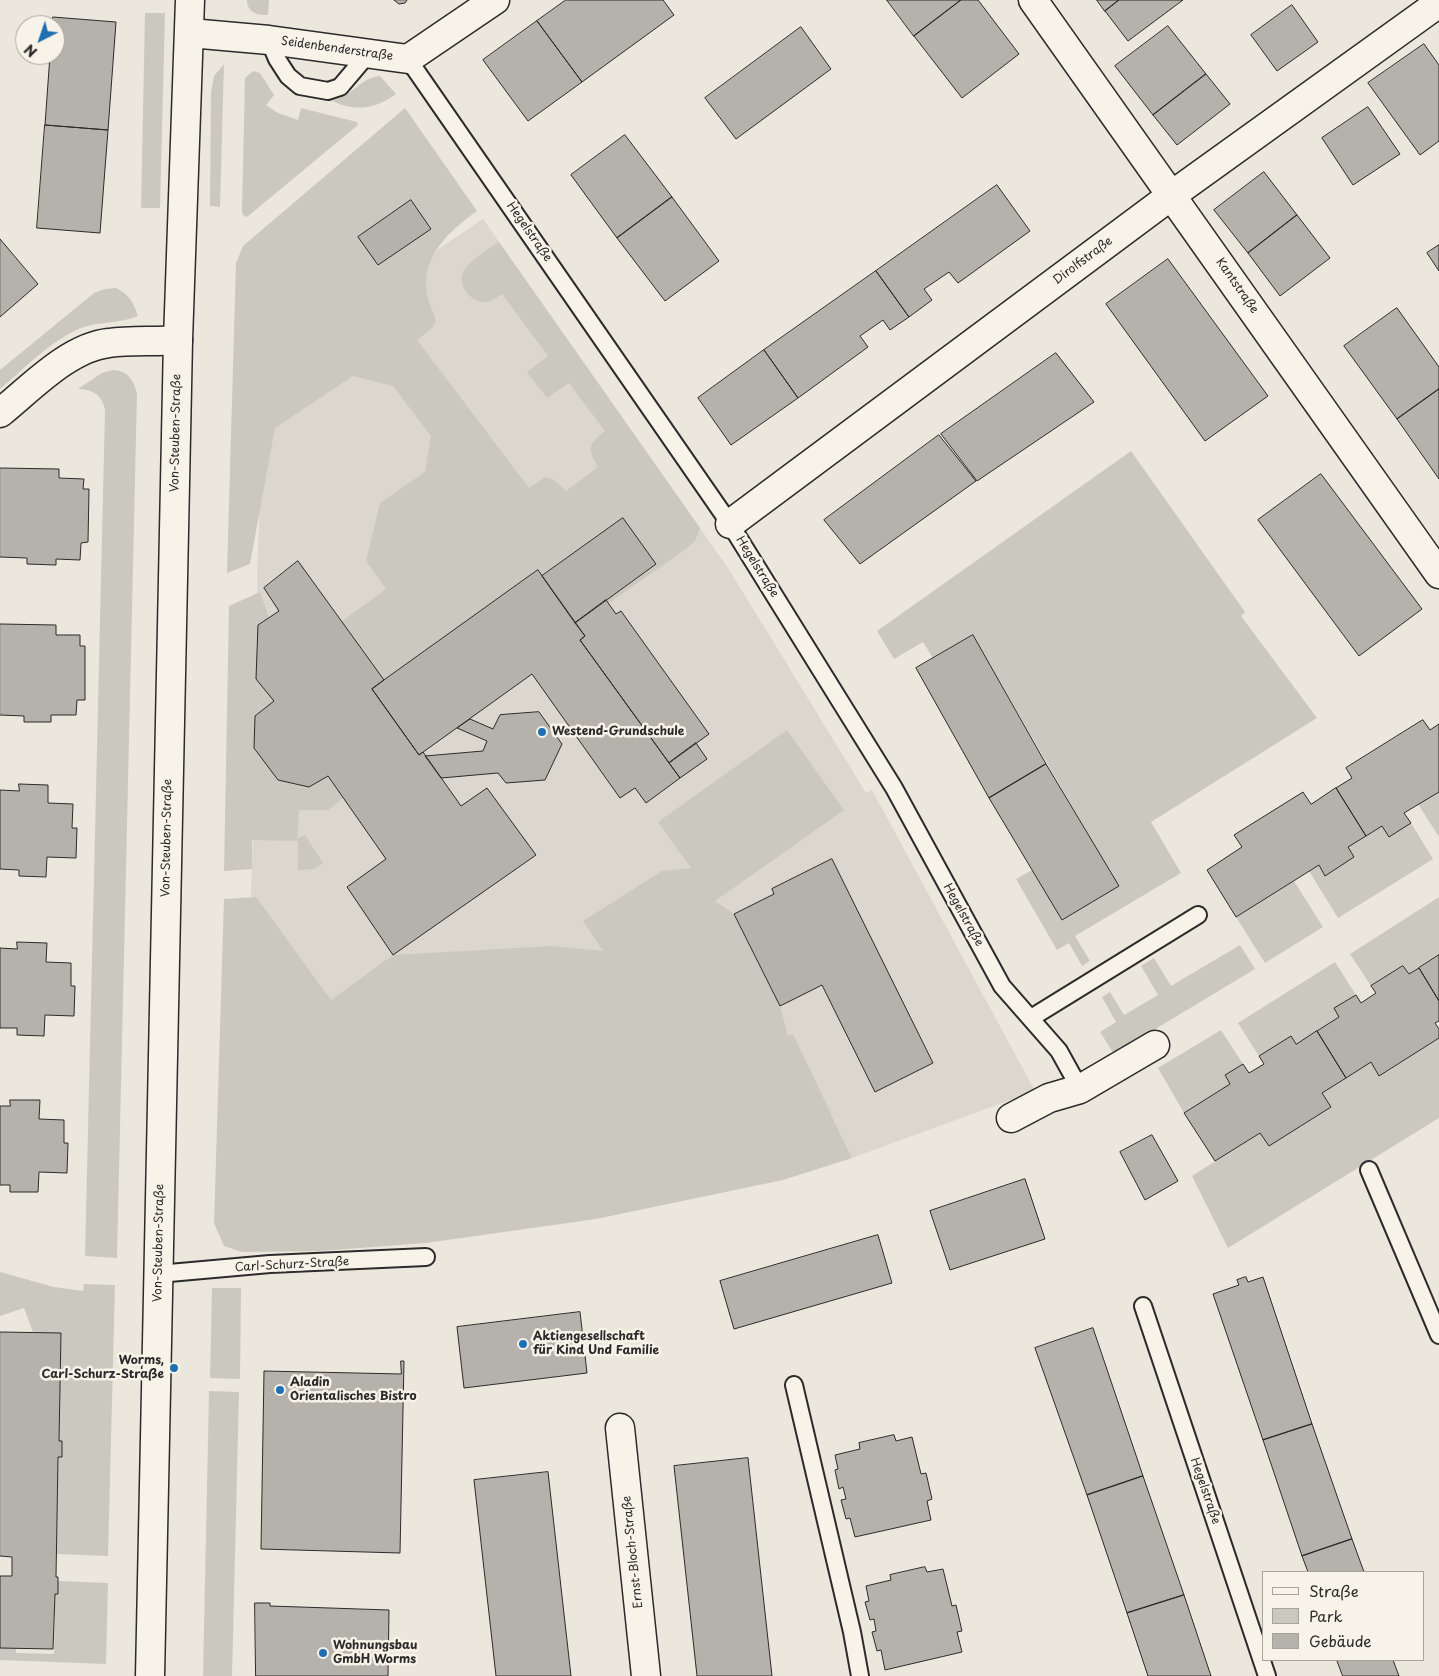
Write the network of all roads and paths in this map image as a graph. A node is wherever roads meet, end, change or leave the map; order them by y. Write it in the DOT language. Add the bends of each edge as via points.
graph roads {
  1 [pos="190,0"];
  2 [pos="495,0"];
  3 [pos="1033,0"];
  4 [pos="1439,3"];
  5 [pos="190,33"];
  6 [pos="269,40"];
  7 [pos="368,54"];
  8 [pos="408,59"];
  9 [pos="1172,195"];
  10 [pos="178,340"];
  11 [pos="0,413"];
  12 [pos="730,524"];
  13 [pos="1439,574"];
  14 [pos="1198,915"];
  15 [pos="1031,1018"];
  16 [pos="1155,1045"];
  17 [pos="1080,1089"];
  18 [pos="1011,1118"];
  19 [pos="1369,1170"];
  20 [pos="426,1257"];
  21 [pos="158,1274"];
  22 [pos="1142,1306"];
  23 [pos="1439,1335"];
  24 [pos="794,1385"];
  25 [pos="620,1428"];
  26 [pos="150,1676"];
  27 [pos="646,1676"];
  28 [pos="860,1676"];
  29 [pos="1267,1676"];
  1 -- 5 [label="street, Von-Steuben-Straße"];
  2 -- 8 [label="street, Seidenbenderstraße"];
  3 -- 9 [label="street, Kantstraße"];
  4 -- 9 [label="street, Dirolfstraße"];
  5 -- 6 [label="street, Seidenbenderstraße"];
  5 -- 10 [label="street, Von-Steuben-Straße"];
  6 -- 7 [label="street, Seidenbenderstraße"];
  6 -- 7 [label="lane" via="284,70 300,86 328,92 340,87"];
  7 -- 8 [label="street, Seidenbenderstraße"];
  8 -- 12 [label="lane, Hegelstraße"];
  9 -- 12 [label="street, Dirolfstraße"];
  9 -- 13 [label="street, Kantstraße"];
  10 -- 11 [label="street" via="108,343 88,348 70,358"];
  10 -- 21 [label="street, Von-Steuben-Straße"];
  12 -- 15 [label="lane, Hegelstraße" via="894,788 1002,986"];
  14 -- 15 [label="lane"];
  15 -- 17 [label="lane, Hegelstraße" via="1059,1051"];
  16 -- 17 [label="street"];
  17 -- 18 [label="street" via="1049,1098"];
  19 -- 23 [label="lane"];
  20 -- 21 [label="lane, Carl-Schurz-Straße" via="270,1264"];
  21 -- 26 [label="street, Von-Steuben-Straße"];
  22 -- 29 [label="lane, Hegelstraße"];
  24 -- 28 [label="lane"];
  25 -- 27 [label="street, Ernst-Bloch-Straße"];
}
